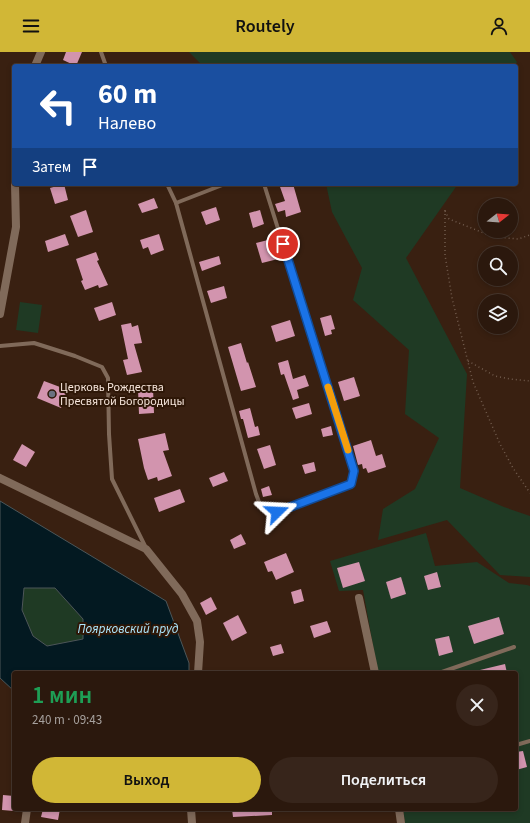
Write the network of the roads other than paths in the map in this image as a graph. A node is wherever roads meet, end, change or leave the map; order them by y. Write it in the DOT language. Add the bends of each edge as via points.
graph roads {
  1 [pos="41,52"];
  2 [pos="101,52"];
  3 [pos="36,64"];
  4 [pos="105,64"];
  5 [pos="15,186"];
  6 [pos="168,186"];
  7 [pos="220,186"];
  8 [pos="265,186"];
  9 [pos="176,203"];
  10 [pos="0,314"];
  11 [pos="0,346"];
  12 [pos="0,478"];
  13 [pos="146,549"];
  14 [pos="359,598"];
  15 [pos="514,647"];
  16 [pos="198,671"];
  17 [pos="375,671"];
  18 [pos="445,671"];
  19 [pos="530,741"];
  20 [pos="518,744"];
  21 [pos="27,811"];
  22 [pos="191,811"];
  23 [pos="399,811"];
  24 [pos="26,823"];
  25 [pos="192,823"];
  26 [pos="401,823"];
  1 -- 3 [label="street"];
  2 -- 4 [label="lane"];
  5 -- 10 [label="street" via="16,227"];
  6 -- 9 [label="lane"];
  7 -- 9 [label="lane"];
  8 -- 9 [label="lane" via="354,471 351,484 277,512 262,510 256,494"];
  11 -- 13 [label="lane" via="34,343 102,367 108,378 112,479"];
  12 -- 13 [label="street"];
  13 -- 16 [label="street" via="182,594 197,621 200,642"];
  14 -- 17 [label="street"];
  15 -- 18 [label="lane"];
  19 -- 20 [label="lane"];
  21 -- 24 [label="street"];
  22 -- 25 [label="street"];
  23 -- 26 [label="street"];
}
